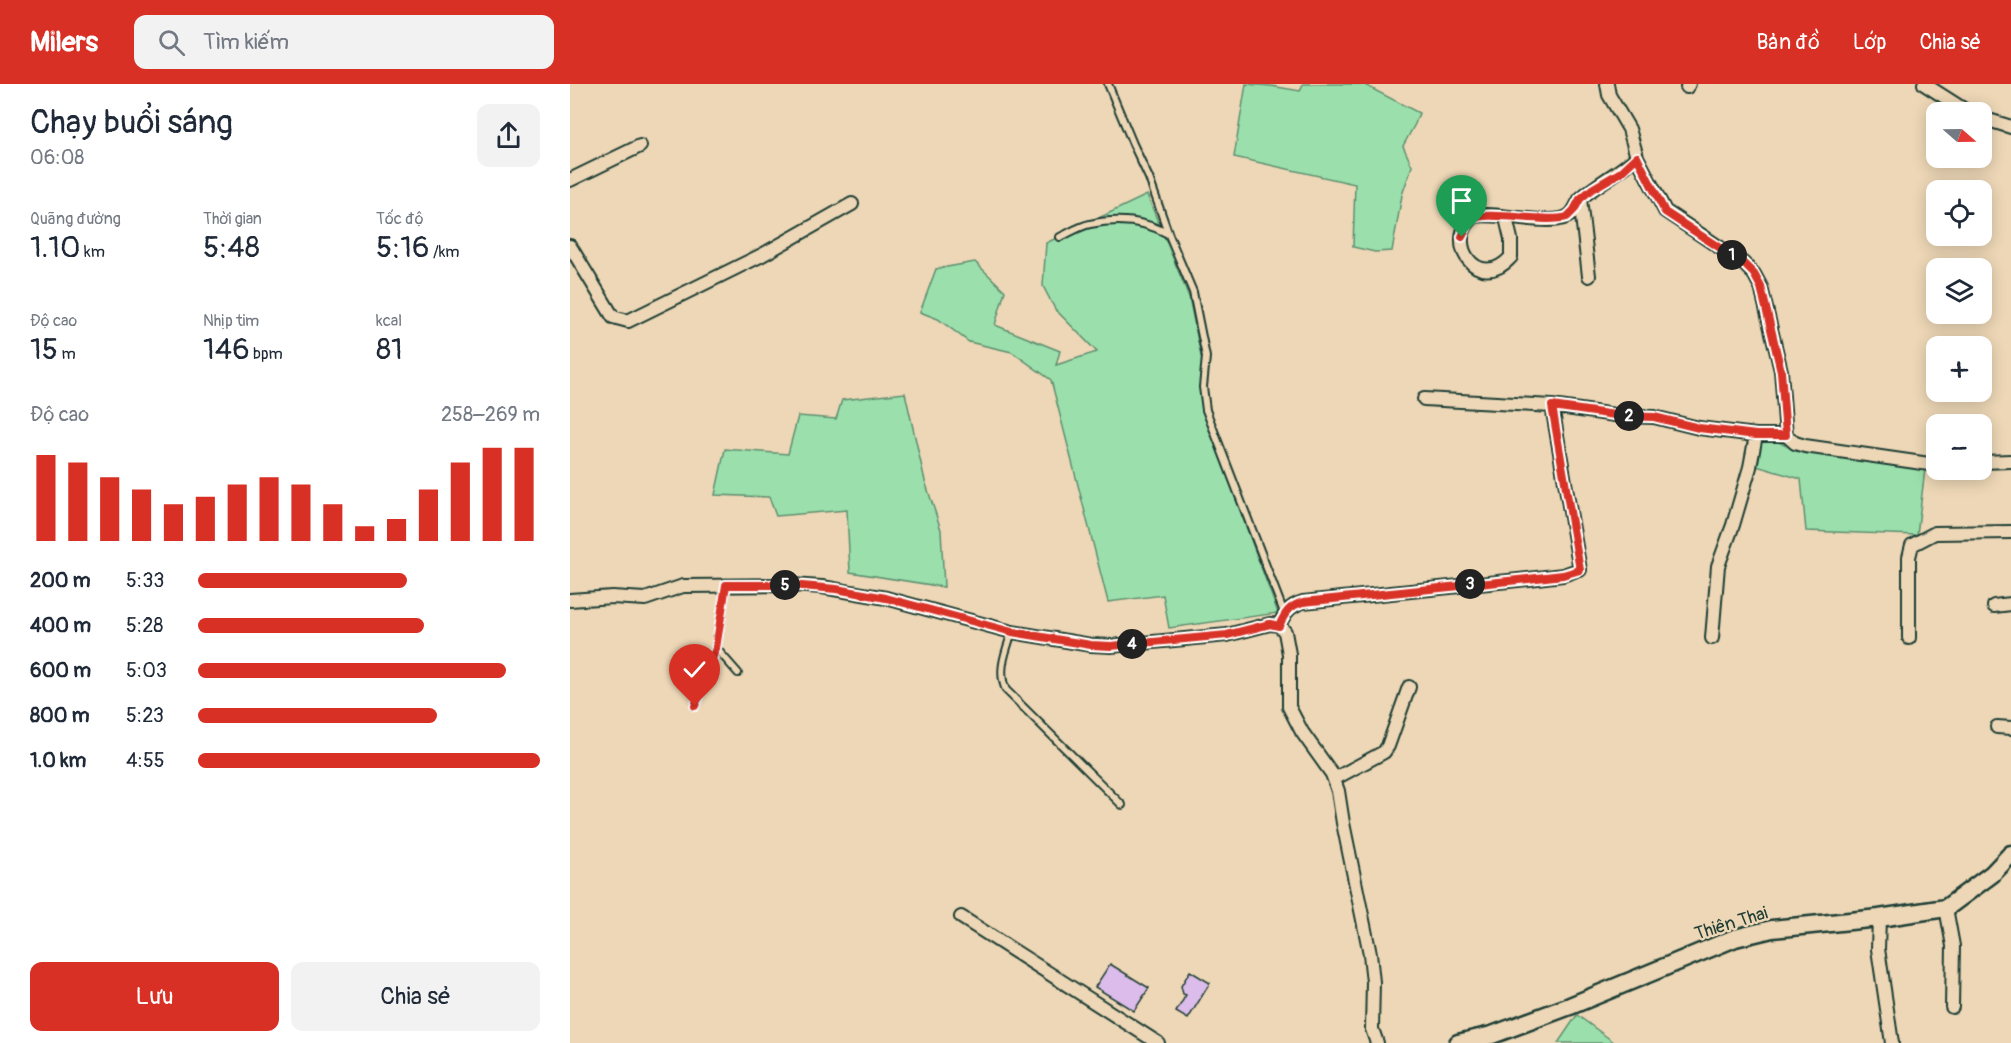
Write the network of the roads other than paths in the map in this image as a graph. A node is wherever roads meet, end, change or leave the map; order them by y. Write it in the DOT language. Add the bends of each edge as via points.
graph roads {
  1 [pos="1108,84"];
  2 [pos="1607,84"];
  3 [pos="1924,84"];
  4 [pos="1952,102"];
  5 [pos="1992,121"];
  6 [pos="2011,127"];
  7 [pos="640,146"];
  8 [pos="1637,157"];
  9 [pos="570,180"];
  10 [pos="1580,199"];
  11 [pos="852,204"];
  12 [pos="1506,218"];
  13 [pos="1168,235"];
  14 [pos="1060,237"];
  15 [pos="570,246"];
  16 [pos="1588,276"];
  17 [pos="1424,399"];
  18 [pos="1552,406"];
  19 [pos="1756,435"];
  20 [pos="1786,435"];
  21 [pos="2011,461"];
  22 [pos="1992,462"];
  23 [pos="1926,464"];
  24 [pos="2011,532"];
  25 [pos="726,585"];
  26 [pos="570,600"];
  27 [pos="2011,603"];
  28 [pos="1994,606"];
  29 [pos="1281,621"];
  30 [pos="1012,632"];
  31 [pos="1712,638"];
  32 [pos="1909,638"];
  33 [pos="716,648"];
  34 [pos="738,673"];
  35 [pos="1408,687"];
  36 [pos="695,706"];
  37 [pos="1997,727"];
  38 [pos="2011,728"];
  39 [pos="1334,779"];
  40 [pos="1122,805"];
  41 [pos="2011,854"];
  42 [pos="1946,908"];
  43 [pos="961,917"];
  44 [pos="1879,918"];
  45 [pos="1952,1007"];
  46 [pos="1158,1043"];
  47 [pos="1377,1043"];
  48 [pos="1458,1043"];
  49 [pos="1892,1043"];
  1 -- 13 [label="lane" via="1149,177"];
  2 -- 8 [label="street" via="1608,94 1629,129"];
  3 -- 4 [label="street"];
  5 -- 6 [label="street"];
  7 -- 9 [label="street"];
  8 -- 10 [label="street"];
  8 -- 20 [label="street" via="1665,212 1743,263 1761,287 1781,371"];
  10 -- 12 [label="street" via="1571,214 1561,219"];
  10 -- 16 [label="street"];
  11 -- 15 [label="street" via="762,255 628,321 614,317"];
  12 -- 12 [label="street" via="1511,257 1493,269 1471,264 1464,254 1462,237 1470,220 1482,215"];
  13 -- 14 [label="lane" via="1152,225 1112,221 1088,224"];
  13 -- 29 [label="lane" via="1193,292 1206,357 1206,410 1283,610"];
  17 -- 18 [label="street"];
  18 -- 19 [label="street" via="1654,417 1699,428"];
  18 -- 29 [label="street" via="1580,570 1563,575 1303,602 1293,605"];
  19 -- 20 [label="street"];
  19 -- 31 [label="street" via="1750,467 1718,566"];
  20 -- 23 [label="street" via="1805,446"];
  21 -- 22 [label="street"];
  24 -- 32 [label="street" via="1935,532 1912,545"];
  25 -- 26 [label="street" via="683,586 645,599"];
  25 -- 30 [label="street" via="836,589 886,598"];
  25 -- 33 [label="lane"];
  27 -- 28 [label="street"];
  29 -- 30 [label="street" via="1227,635 1111,646"];
  29 -- 39 [label="street" via="1289,654 1289,707"];
  30 -- 40 [label="lane" via="1002,670 1006,690"];
  33 -- 34 [label="lane"];
  33 -- 36 [label="lane"];
  35 -- 39 [label="street" via="1384,752"];
  37 -- 38 [label="street"];
  39 -- 47 [label="street" via="1366,925 1373,982 1372,1029"];
  41 -- 42 [label="street, Thiên Thai" via="1992,874"];
  42 -- 44 [label="street, Thiên Thai"];
  42 -- 45 [label="street" via="1953,946"];
  43 -- 46 [label="street"];
  44 -- 48 [label="street, Thiên Thai" via="1772,929 1735,938 1570,1006"];
  44 -- 49 [label="street" via="1878,949"];
}
